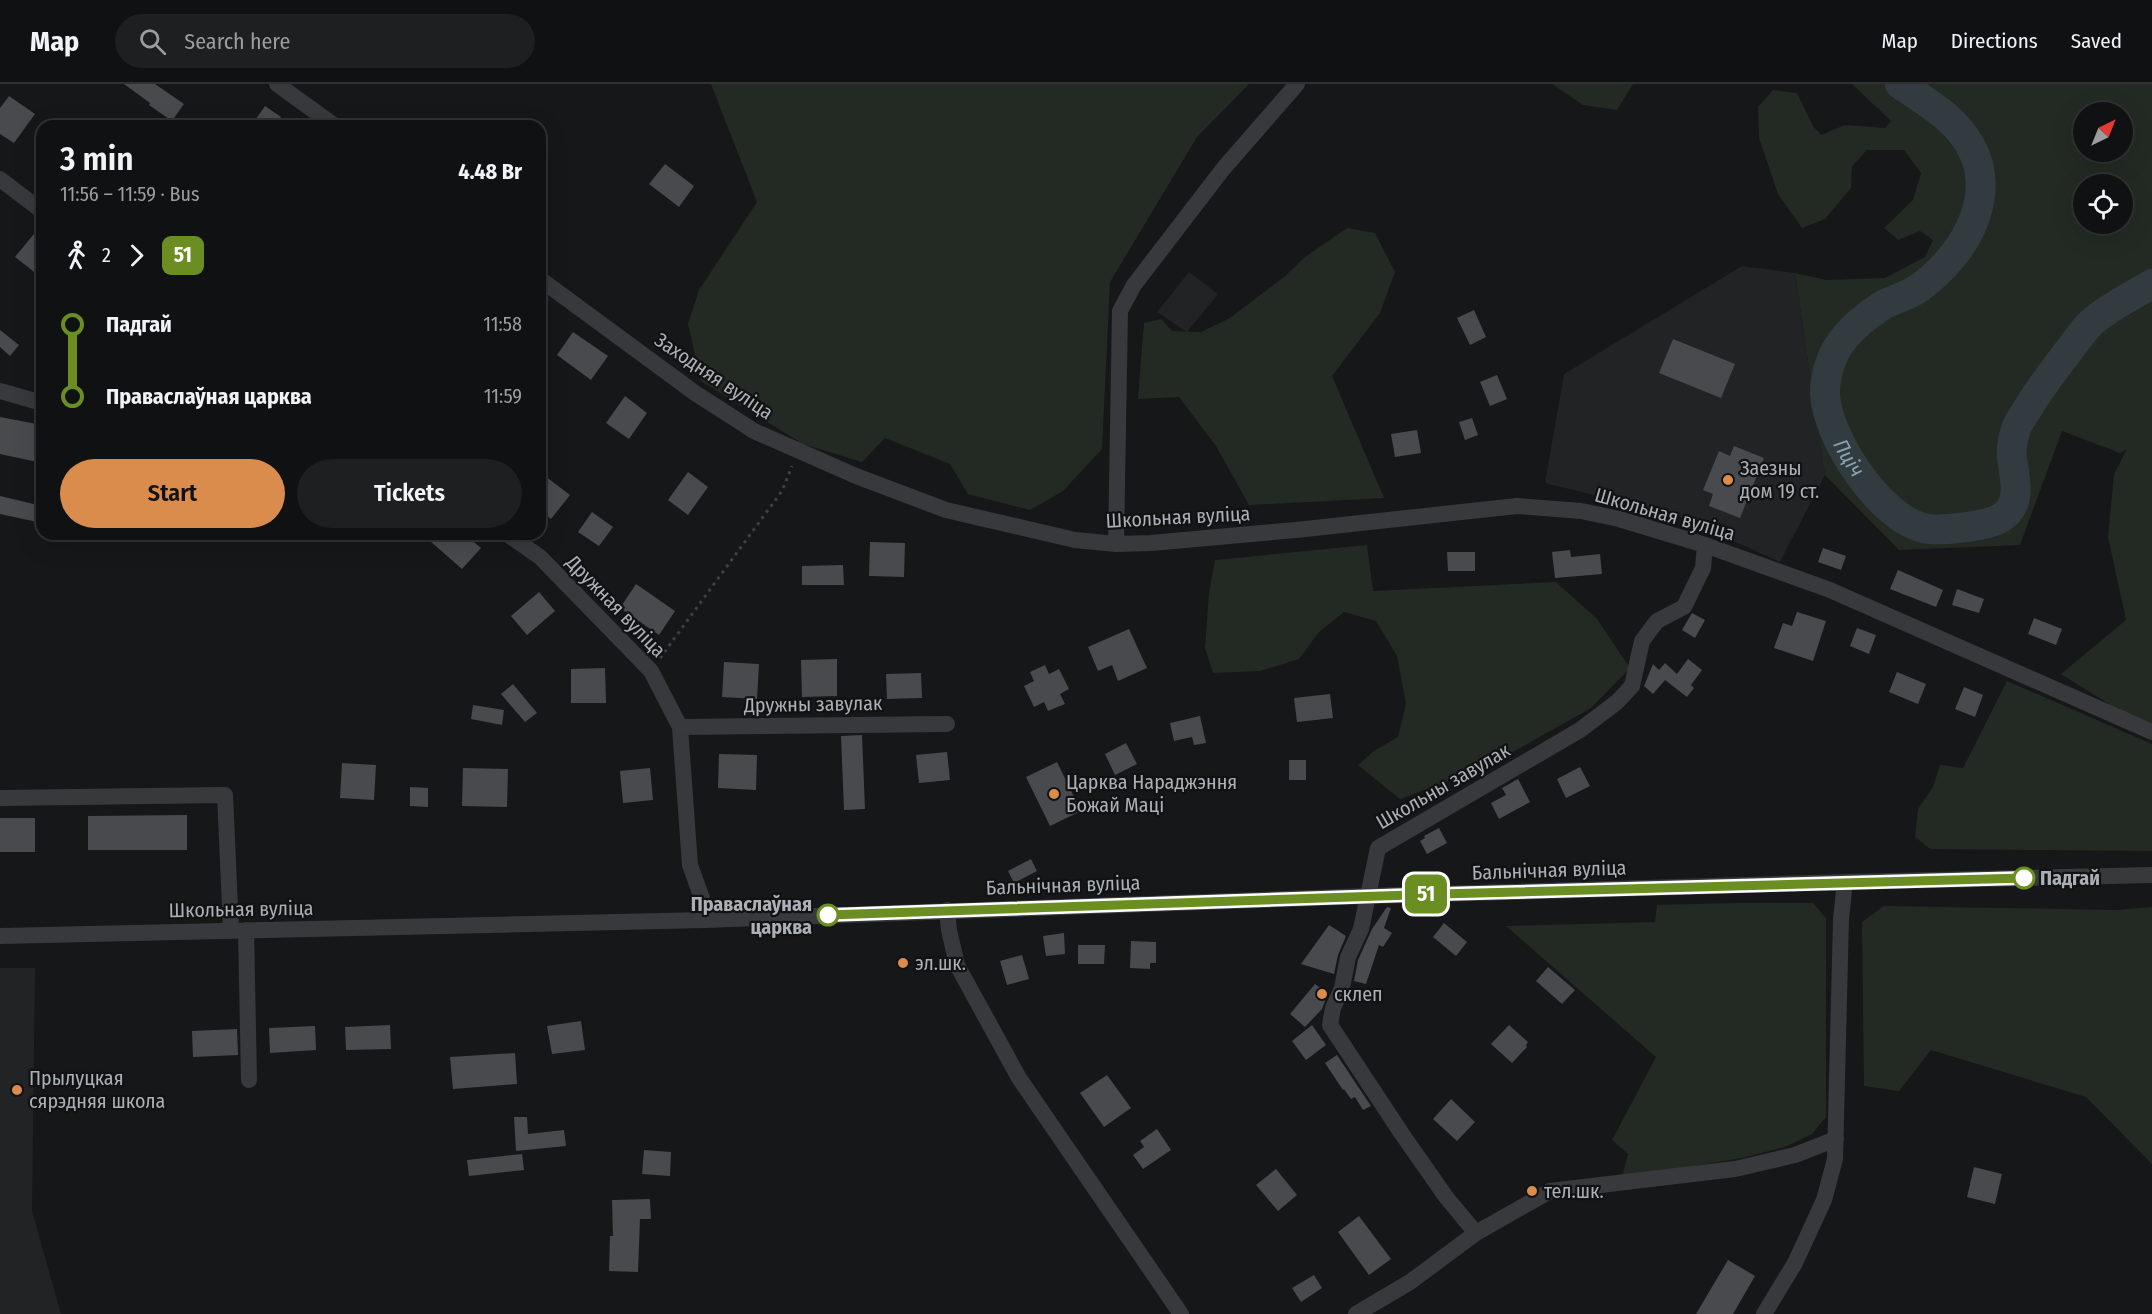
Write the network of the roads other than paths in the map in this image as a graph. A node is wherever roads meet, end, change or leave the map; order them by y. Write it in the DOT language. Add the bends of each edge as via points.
graph roads {
  1 [pos="278,84"];
  2 [pos="1297,84"];
  3 [pos="327,120"];
  4 [pos="0,180"];
  5 [pos="36,207"];
  6 [pos="546,283"];
  7 [pos="0,391"];
  8 [pos="36,401"];
  9 [pos="951,511"];
  10 [pos="516,540"];
  11 [pos="1116,544"];
  12 [pos="1705,545"];
  13 [pos="947,724"];
  14 [pos="680,727"];
  15 [pos="2152,732"];
  16 [pos="0,798"];
  17 [pos="2152,875"];
  18 [pos="1845,882"];
  19 [pos="1369,896"];
  20 [pos="947,910"];
  21 [pos="665,920"];
  22 [pos="705,920"];
  23 [pos="239,930"];
  24 [pos="0,936"];
  25 [pos="249,1080"];
  26 [pos="1836,1139"];
  27 [pos="1476,1233"];
  28 [pos="1181,1314"];
  29 [pos="1356,1314"];
  30 [pos="1764,1314"];
  1 -- 3 [label="street"];
  2 -- 11 [label="street" via="1223,169 1134,285 1120,311"];
  4 -- 5 [label="street"];
  6 -- 9 [label="street, Заходняя вуліца" via="695,393 754,431"];
  7 -- 8 [label="street"];
  9 -- 11 [label="street, Школьная вуліца" via="1075,540"];
  10 -- 14 [label="street, Дружная вуліца" via="540,557 651,671"];
  11 -- 12 [label="street, Школьная вуліца" via="1285,531 1516,506 1591,513"];
  12 -- 15 [label="street, Школьная вуліца" via="1830,590"];
  12 -- 19 [label="street, Школьны завулак" via="1703,567 1684,607 1657,621 1642,641 1632,686 1617,702 1580,730 1378,848"];
  13 -- 14 [label="street, Дружны завулак"];
  14 -- 22 [label="street, Дружная вуліца" via="690,865 704,904"];
  16 -- 23 [label="street" via="225,795"];
  17 -- 18 [label="street, Бальнічная вуліца"];
  18 -- 19 [label="street, Бальнічная вуліца"];
  18 -- 26 [label="street"];
  19 -- 20 [label="street, Бальнічная вуліца"];
  19 -- 27 [label="street, Школьны завулак" via="1342,988 1332,1008 1330,1026 1401,1134"];
  20 -- 22 [label="street, Бальнічная вуліца"];
  20 -- 28 [label="street" via="957,965 1019,1078"];
  21 -- 22 [label="street, Бальнічная вуліца"];
  21 -- 23 [label="street, Школьная вуліца"];
  23 -- 24 [label="street, Школьная вуліца"];
  23 -- 25 [label="street"];
  26 -- 27 [label="street" via="1795,1155 1735,1169 1550,1191"];
  26 -- 30 [label="street" via="1824,1200 1795,1263"];
  27 -- 29 [label="street" via="1410,1282"];
}
